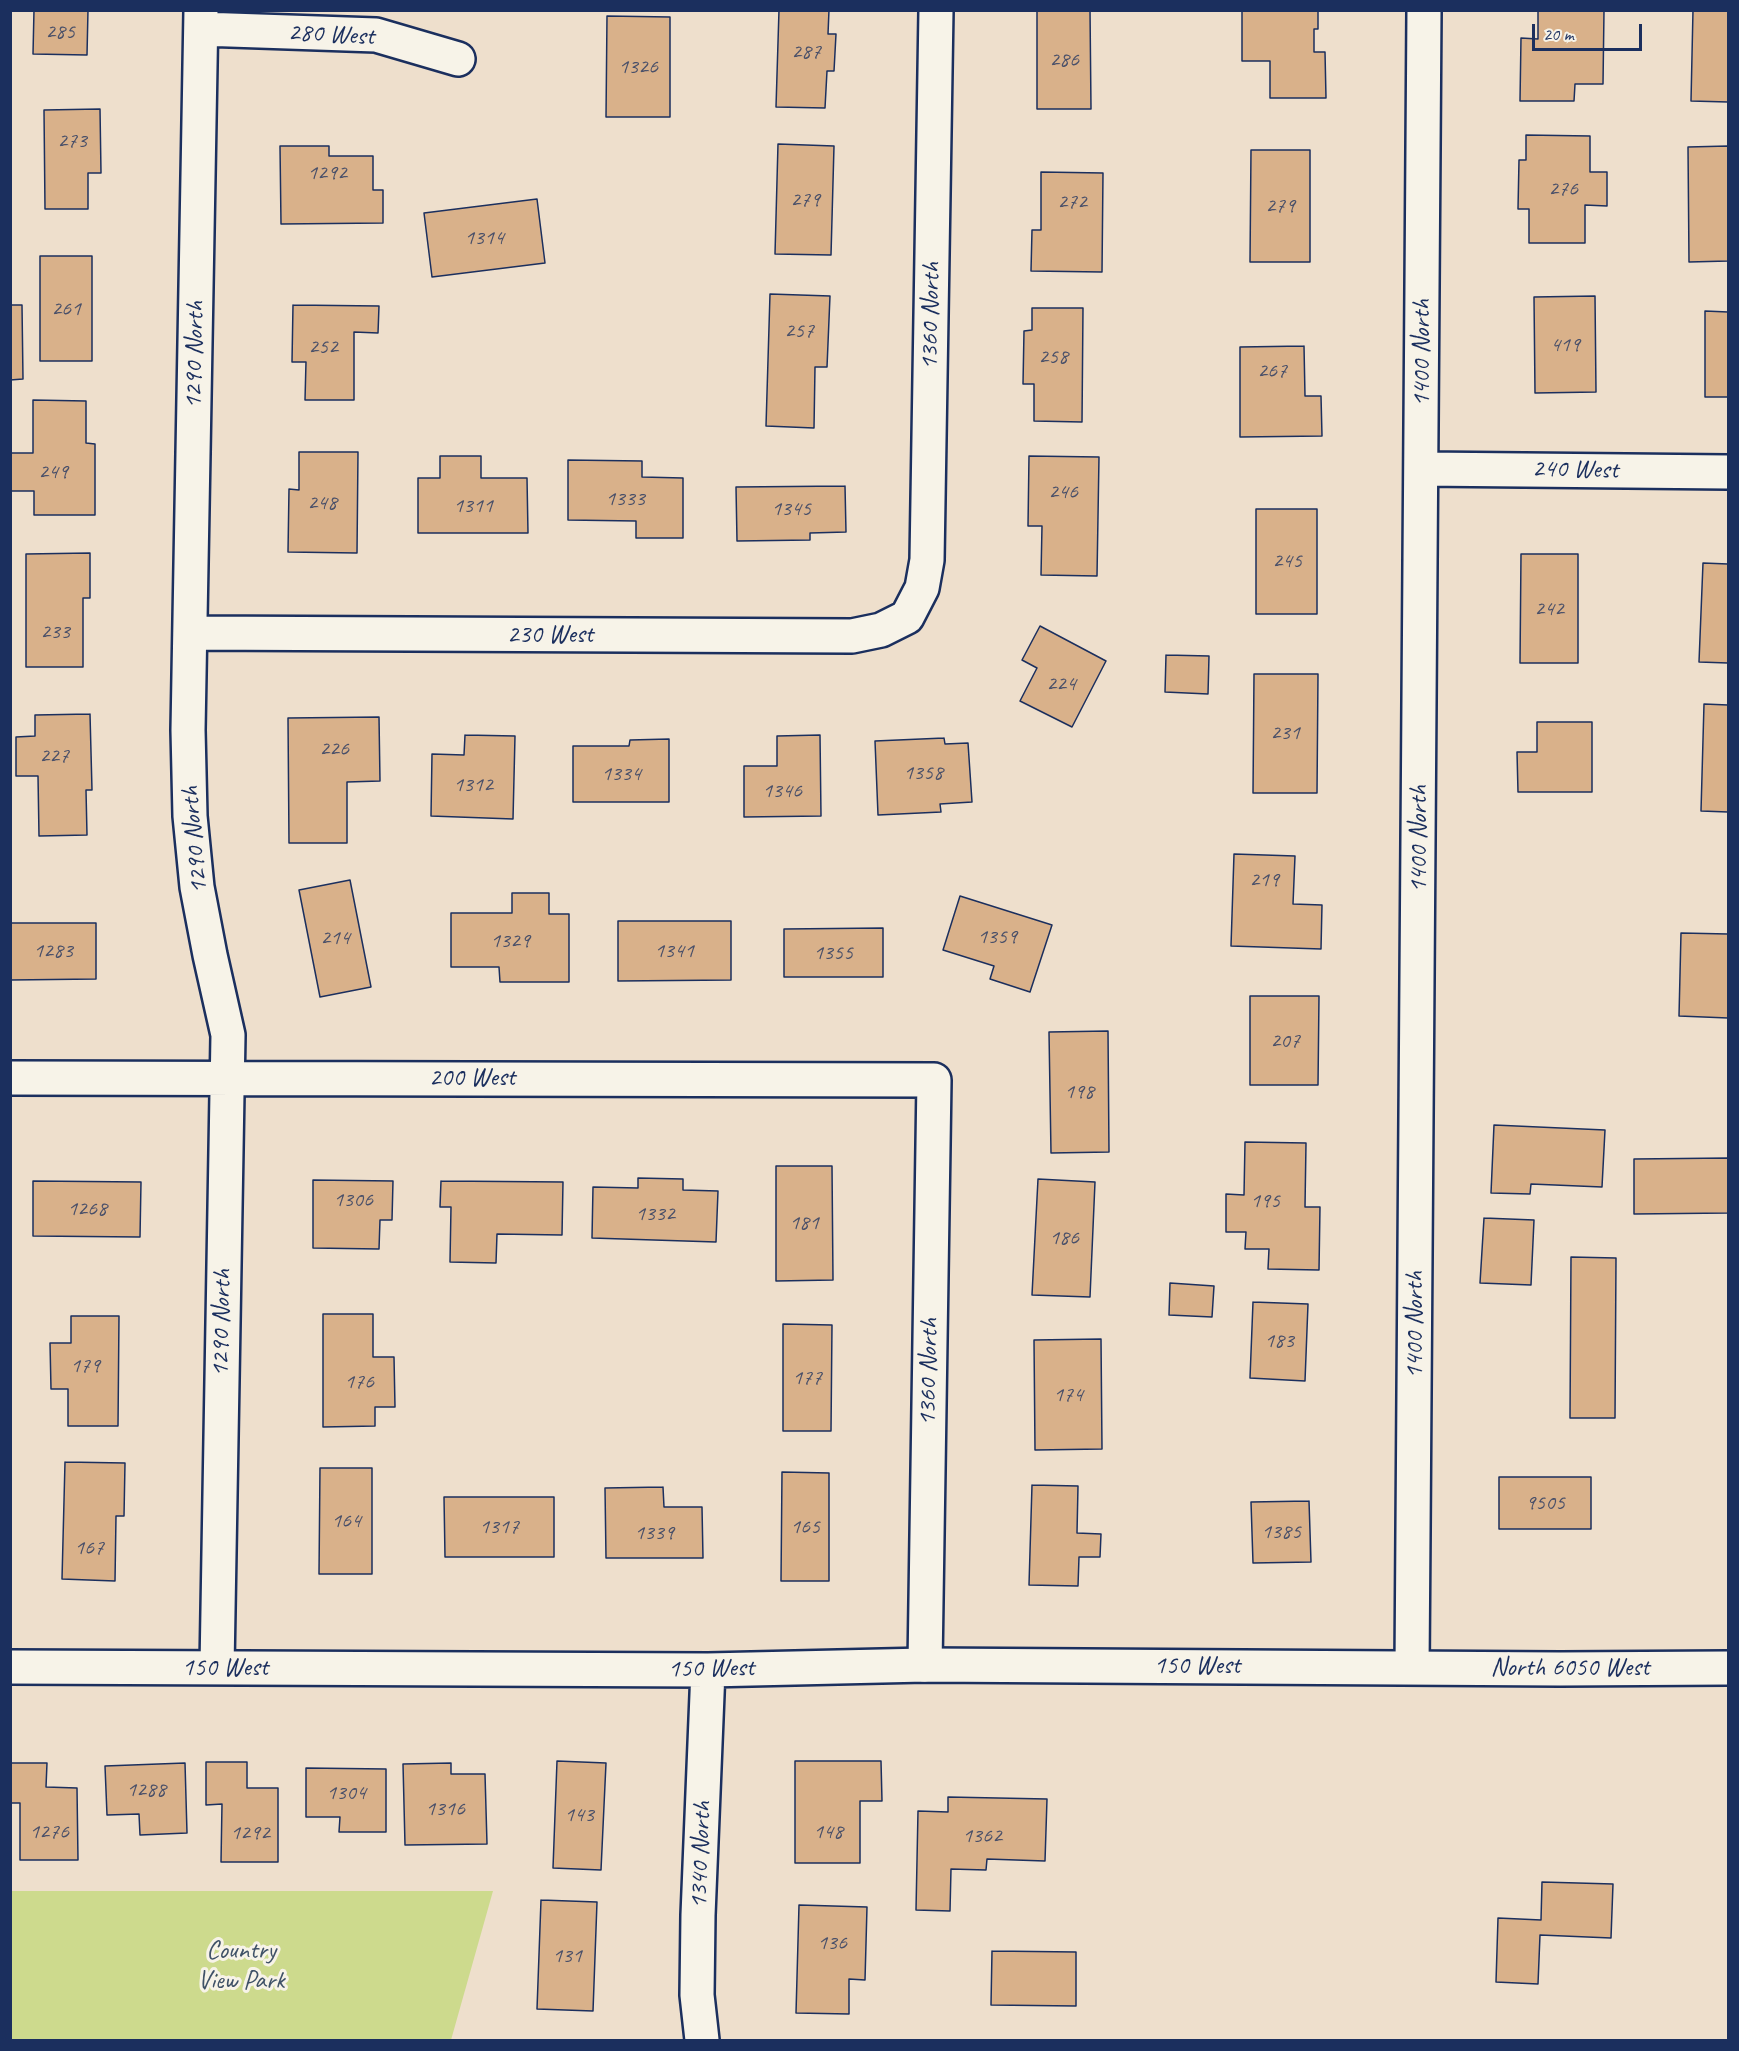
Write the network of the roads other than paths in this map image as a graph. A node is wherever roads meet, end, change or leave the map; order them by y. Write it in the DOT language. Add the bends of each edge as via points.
graph roads {
  1 [pos="936,10"];
  2 [pos="1424,10"];
  3 [pos="201,20"];
  4 [pos="458,59"];
  5 [pos="1422,469"];
  6 [pos="1728,472"];
  7 [pos="907,617"];
  8 [pos="190,633"];
  9 [pos="10,1078"];
  10 [pos="227,1078"];
  11 [pos="934,1080"];
  12 [pos="925,1665"];
  13 [pos="10,1667"];
  14 [pos="217,1667"];
  15 [pos="1412,1667"];
  16 [pos="1728,1668"];
  17 [pos="708,1670"];
  18 [pos="702,2040"];
  1 -- 7 [label="street, 1360 North" via="927,560 922,588"];
  2 -- 5 [label="street, 1400 North"];
  3 -- 4 [label="street, 280 West" via="376,35"];
  3 -- 8 [label="street, 1290 North"];
  5 -- 6 [label="street, 240 West"];
  5 -- 15 [label="street, 1400 North"];
  7 -- 8 [label="street, 230 West" via="881,630 852,636"];
  8 -- 10 [label="street, 1290 North" via="190,816 197,887 228,1035"];
  9 -- 10 [label="street, 200 West"];
  10 -- 11 [label="street, 200 West"];
  10 -- 14 [label="street, 1290 North"];
  11 -- 12 [label="street, 1360 North"];
  12 -- 15 [label="street, 150 West"];
  12 -- 17 [label="street, 150 West"];
  13 -- 14 [label="street, 150 West"];
  14 -- 17 [label="street, 150 West"];
  15 -- 16 [label="street, North 6050 West"];
  17 -- 18 [label="street, 1340 North" via="698,1915 697,1995"];
}
